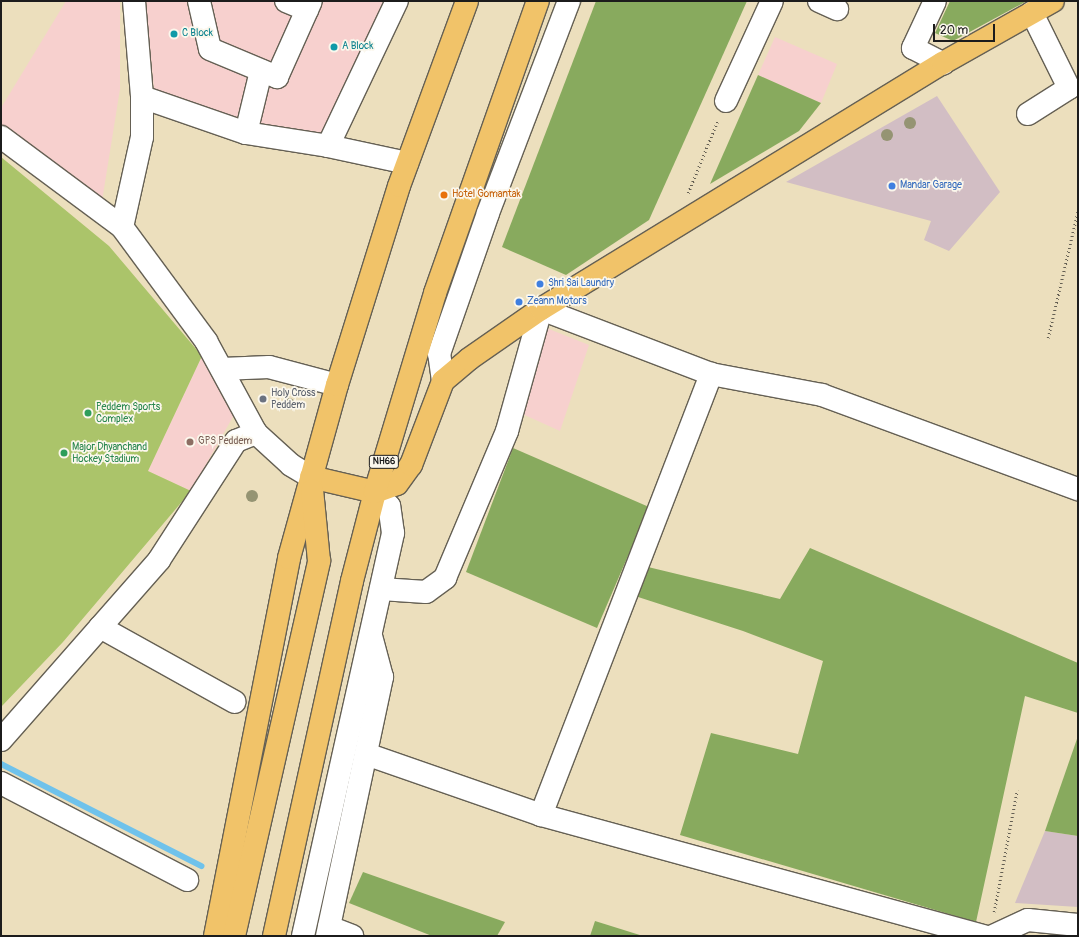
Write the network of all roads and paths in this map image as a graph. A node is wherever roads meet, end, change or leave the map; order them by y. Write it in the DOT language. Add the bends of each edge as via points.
graph roads {
  1 [pos="199,1"];
  2 [pos="286,1"];
  3 [pos="397,1"];
  4 [pos="467,1"];
  5 [pos="538,1"];
  6 [pos="569,1"];
  7 [pos="772,1"];
  8 [pos="935,1"];
  9 [pos="1053,1"];
  10 [pos="131,3"];
  11 [pos="309,5"];
  12 [pos="1032,13"];
  13 [pos="943,63"];
  14 [pos="261,71"];
  15 [pos="142,97"];
  16 [pos="726,101"];
  17 [pos="1028,114"];
  18 [pos="246,134"];
  19 [pos="1,137"];
  20 [pos="328,146"];
  21 [pos="407,163"];
  22 [pos="687,197"];
  23 [pos="1078,210"];
  24 [pos="122,227"];
  25 [pos="541,309"];
  26 [pos="1048,338"];
  27 [pos="222,369"];
  28 [pos="712,374"];
  29 [pos="443,381"];
  30 [pos="337,385"];
  31 [pos="256,433"];
  32 [pos="311,477"];
  33 [pos="1078,490"];
  34 [pos="375,492"];
  35 [pos="381,589"];
  36 [pos="100,627"];
  37 [pos="370,634"];
  38 [pos="235,702"];
  39 [pos="1,740"];
  40 [pos="366,754"];
  41 [pos="1,783"];
  42 [pos="1017,790"];
  43 [pos="541,815"];
  44 [pos="187,880"];
  45 [pos="994,914"];
  46 [pos="1078,925"];
  47 [pos="328,931"];
  48 [pos="215,936"];
  49 [pos="234,936"];
  50 [pos="274,936"];
  51 [pos="303,936"];
  52 [pos="352,936"];
  53 [pos="984,936"];
  54 [pos="993,936"];
  1 -- 14 [label="street" via="210,49"];
  2 -- 11 [label="street"];
  3 -- 20 [label="street"];
  4 -- 21 [label="main road"];
  5 -- 34 [label="main road, NH66" via="435,293"];
  6 -- 29 [label="street" via="488,213 439,354"];
  7 -- 16 [label="street"];
  8 -- 13 [label="street" via="913,48"];
  9 -- 12 [label="main road"];
  10 -- 15 [label="street"];
  11 -- 14 [label="street" via="277,77"];
  12 -- 13 [label="main road"];
  12 -- 17 [label="street" via="1069,88"];
  13 -- 25 [label="main road"];
  14 -- 18 [label="street"];
  15 -- 18 [label="street"];
  15 -- 24 [label="street" via="142,137"];
  16 -- 22 [label="path"];
  18 -- 20 [label="street"];
  19 -- 24 [label="street"];
  20 -- 21 [label="street"];
  21 -- 30 [label="main road"];
  23 -- 26 [label="path"];
  24 -- 27 [label="street" via="206,341"];
  25 -- 28 [label="street"];
  25 -- 29 [label="main road"];
  25 -- 35 [label="street" via="507,431 445,578 426,592"];
  27 -- 30 [label="street" via="269,367"];
  27 -- 31 [label="street"];
  28 -- 33 [label="street" via="822,395"];
  28 -- 43 [label="street"];
  29 -- 34 [label="main road" via="411,465 397,484"];
  30 -- 32 [label="main road"];
  31 -- 32 [label="street" via="291,465"];
  31 -- 36 [label="street" via="236,441 159,560"];
  32 -- 34 [label="main road"];
  32 -- 48 [label="main road" via="288,558"];
  32 -- 49 [label="main road" via="319,561"];
  34 -- 35 [label="street" via="389,506 393,533"];
  34 -- 50 [label="main road, NH66" via="352,581"];
  35 -- 37 [label="street"];
  36 -- 38 [label="street"];
  36 -- 39 [label="street"];
  37 -- 40 [label="street" via="382,677"];
  37 -- 51 [label="street"];
  40 -- 43 [label="street"];
  40 -- 47 [label="street"];
  41 -- 44 [label="street"];
  42 -- 45 [label="path"];
  43 -- 53 [label="street"];
  46 -- 54 [label="street" via="1028,920"];
  47 -- 52 [label="street"];
}
